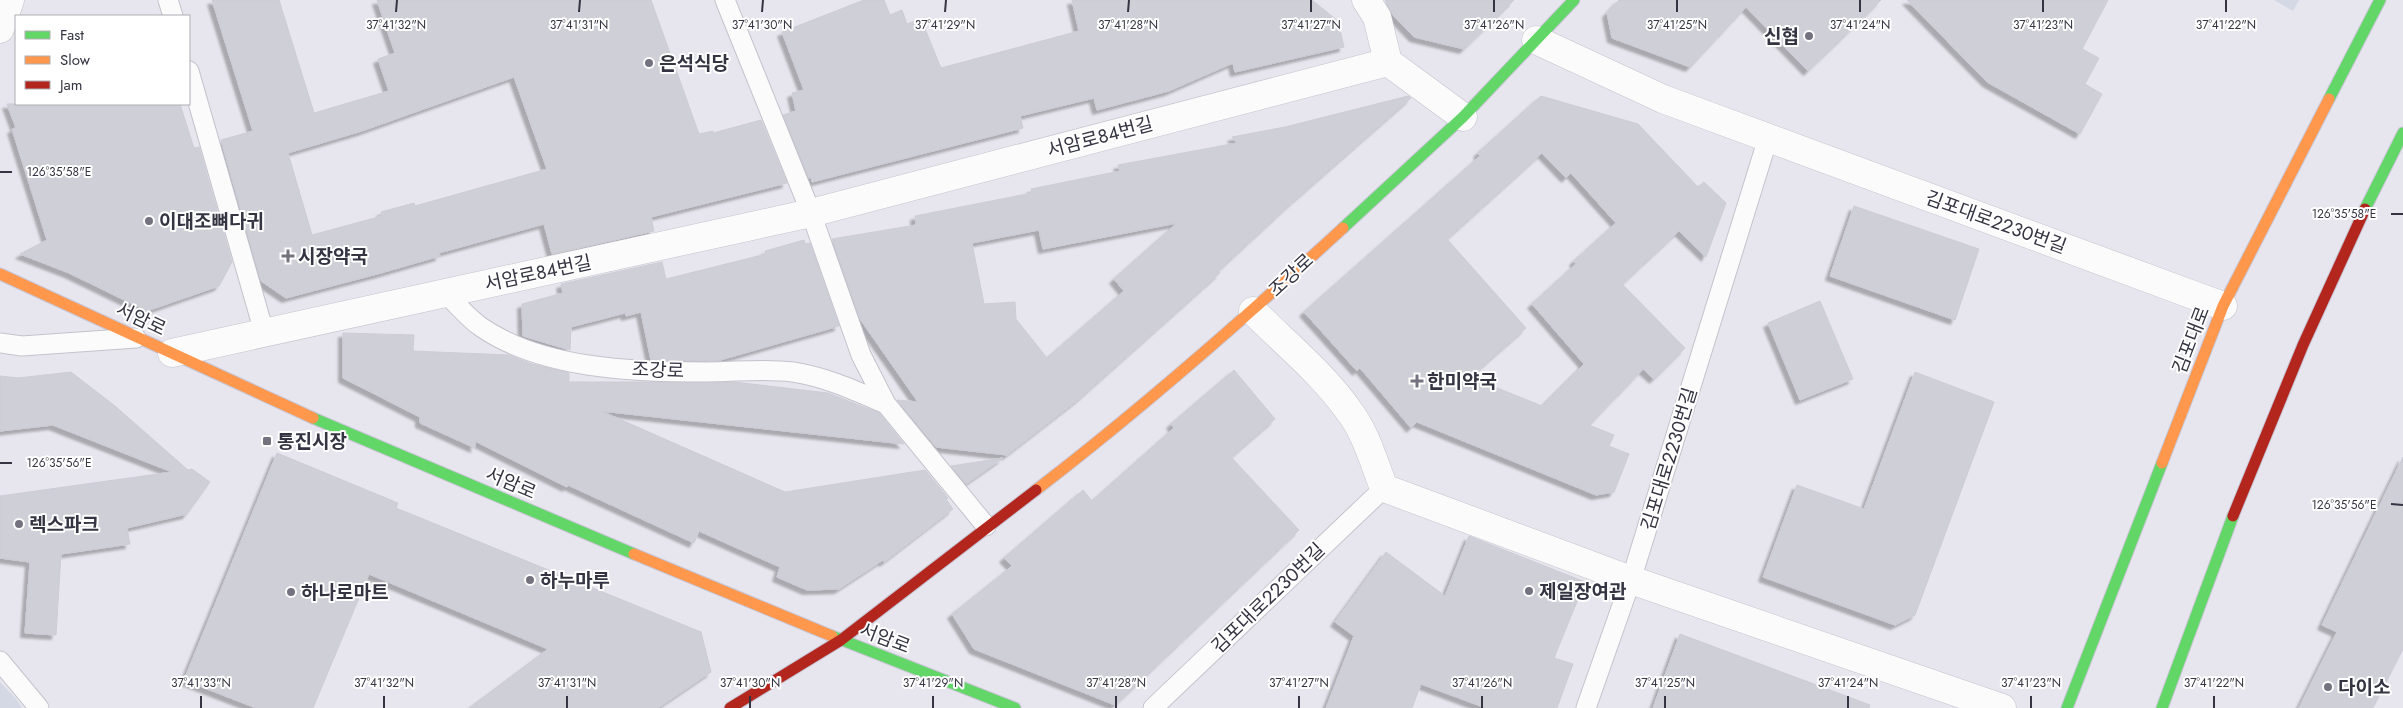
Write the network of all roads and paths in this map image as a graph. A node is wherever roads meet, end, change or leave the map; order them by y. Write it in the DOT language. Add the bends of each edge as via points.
graph roads {
  1 [pos="10,0"];
  2 [pos="168,0"];
  3 [pos="725,0"];
  4 [pos="1366,0"];
  5 [pos="1574,0"];
  6 [pos="2380,0"];
  7 [pos="173,15"];
  8 [pos="0,29"];
  9 [pos="1536,40"];
  10 [pos="1388,62"];
  11 [pos="190,74"];
  12 [pos="1463,117"];
  13 [pos="2403,134"];
  14 [pos="1768,138"];
  15 [pos="811,214"];
  16 [pos="0,274"];
  17 [pos="445,294"];
  18 [pos="2223,306"];
  19 [pos="1253,311"];
  20 [pos="264,332"];
  21 [pos="140,338"];
  22 [pos="0,344"];
  23 [pos="172,352"];
  24 [pos="886,404"];
  25 [pos="1384,488"];
  26 [pos="986,526"];
  27 [pos="1631,580"];
  28 [pos="841,640"];
  29 [pos="0,662"];
  30 [pos="39,708"];
  31 [pos="730,708"];
  32 [pos="1015,708"];
  33 [pos="1153,708"];
  34 [pos="1586,708"];
  35 [pos="2002,708"];
  36 [pos="2067,708"];
  37 [pos="2162,708"];
  1 -- 8 [label="street"];
  2 -- 7 [label="lane"];
  3 -- 15 [label="lane"];
  4 -- 10 [label="street" via="1377,17"];
  5 -- 9 [label="street, 조강로"];
  6 -- 18 [label="street, 김포대로"];
  9 -- 12 [label="street, 조강로"];
  9 -- 14 [label="street, 김포대로2230번길" via="1663,98"];
  10 -- 12 [label="street"];
  10 -- 15 [label="street, 서암로84번길"];
  11 -- 20 [label="lane"];
  12 -- 19 [label="street, 조강로"];
  13 -- 37 [label="street" via="2284,387"];
  14 -- 18 [label="street, 김포대로2230번길"];
  14 -- 27 [label="lane, 김포대로2230번길"];
  15 -- 17 [label="street, 서암로84번길"];
  15 -- 24 [label="lane, 조강로" via="861,355"];
  16 -- 21 [label="street, 서암로"];
  17 -- 20 [label="street, 서암로84번길"];
  17 -- 24 [label="lane, 조강로" via="481,326 507,342 547,355 605,368 793,372 834,381"];
  18 -- 36 [label="street, 김포대로"];
  19 -- 25 [label="street" via="1350,411"];
  19 -- 26 [label="street, 조강로" via="1084,453"];
  20 -- 23 [label="street, 서암로84번길"];
  21 -- 22 [label="lane" via="22,346"];
  21 -- 23 [label="street, 서암로"];
  23 -- 28 [label="street, 서암로" via="357,438"];
  24 -- 26 [label="lane, 조강로"];
  25 -- 27 [label="street"];
  25 -- 33 [label="lane, 김포대로2230번길"];
  26 -- 28 [label="street, 조강로"];
  27 -- 34 [label="lane, 김포대로2230번길"];
  27 -- 35 [label="street"];
  28 -- 31 [label="street, 조강로"];
  28 -- 32 [label="street, 서암로"];
  29 -- 30 [label="lane"];
}
